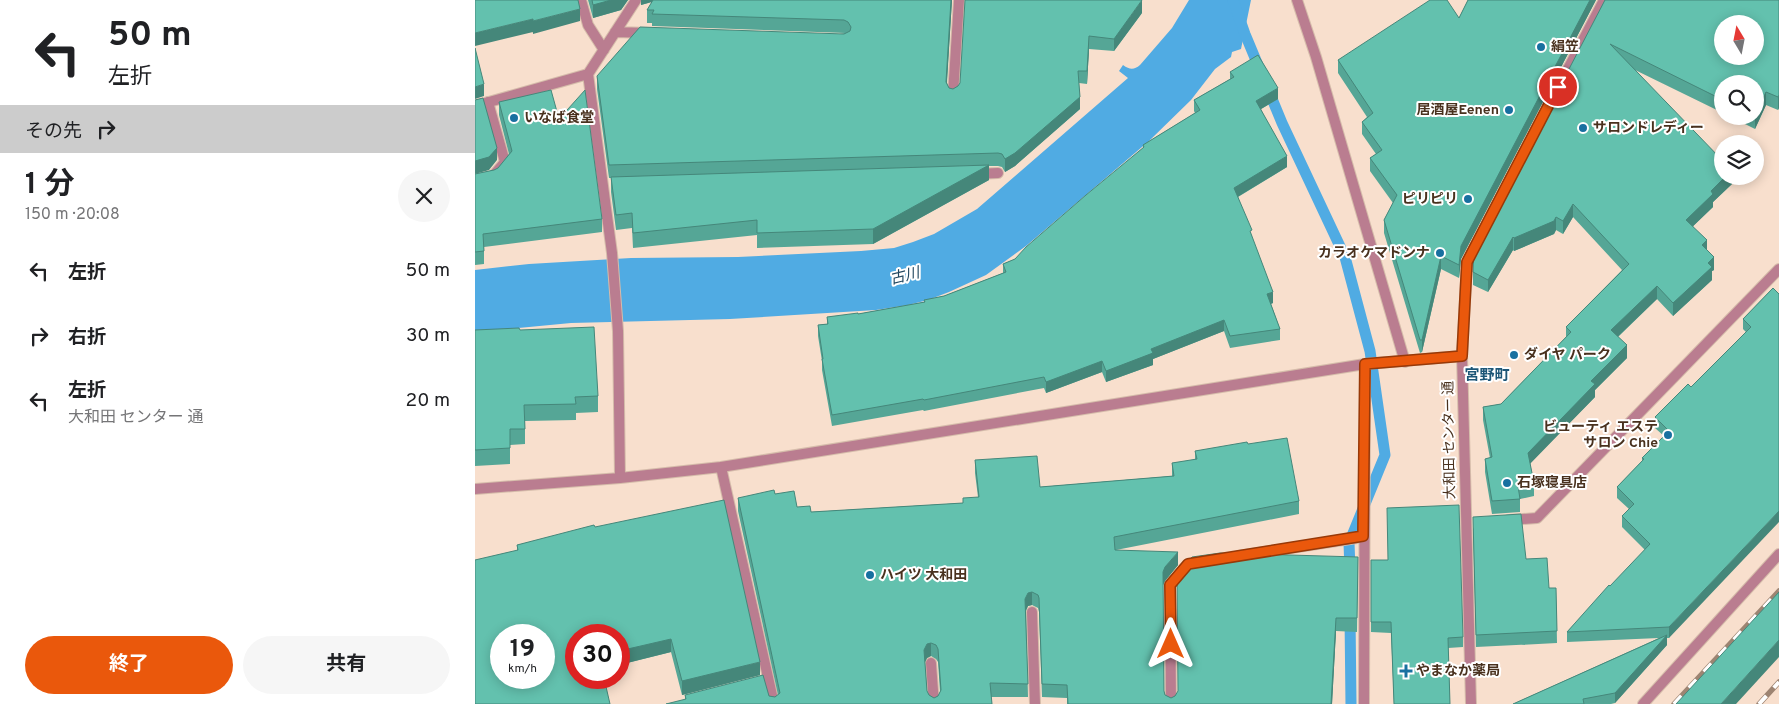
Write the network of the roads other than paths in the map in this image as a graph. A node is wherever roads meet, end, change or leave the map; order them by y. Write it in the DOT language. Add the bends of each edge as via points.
graph roads {
  1 [pos="581,0"];
  2 [pos="636,0"];
  3 [pos="959,0"];
  4 [pos="1297,0"];
  5 [pos="1604,0"];
  6 [pos="615,32"];
  7 [pos="655,33"];
  8 [pos="604,50"];
  9 [pos="588,74"];
  10 [pos="953,95"];
  11 [pos="488,102"];
  12 [pos="475,106"];
  13 [pos="998,173"];
  14 [pos="968,174"];
  15 [pos="475,180"];
  16 [pos="1779,269"];
  17 [pos="1462,356"];
  18 [pos="1405,362"];
  19 [pos="1365,364"];
  20 [pos="721,467"];
  21 [pos="620,478"];
  22 [pos="475,489"];
  23 [pos="1502,520"];
  24 [pos="1363,536"];
  25 [pos="1779,554"];
  26 [pos="1227,558"];
  27 [pos="1198,562"];
  28 [pos="1032,612"];
  29 [pos="931,663"];
  30 [pos="774,704"];
  31 [pos="934,704"];
  32 [pos="1035,704"];
  33 [pos="1171,704"];
  34 [pos="1364,704"];
  35 [pos="1471,704"];
  36 [pos="1643,704"];
  1 -- 8 [label="street" via="588,25"];
  2 -- 6 [label="street"];
  3 -- 10 [label="street"];
  4 -- 18 [label="street"];
  5 -- 17 [label="street, 大和田 センター 通" via="1467,262"];
  6 -- 7 [label="street"];
  6 -- 8 [label="street"];
  8 -- 9 [label="street"];
  9 -- 11 [label="street"];
  9 -- 21 [label="street" via="607,185 618,332"];
  11 -- 12 [label="street"];
  11 -- 15 [label="street" via="505,162 493,176"];
  13 -- 14 [label="street"];
  16 -- 23 [label="street" via="1537,518"];
  17 -- 18 [label="street"];
  17 -- 35 [label="street, 大和田 センター 通" via="1470,522"];
  18 -- 19 [label="street"];
  19 -- 20 [label="street"];
  19 -- 24 [label="street"];
  20 -- 21 [label="street"];
  20 -- 30 [label="street" via="764,682"];
  21 -- 22 [label="street"];
  24 -- 26 [label="street"];
  24 -- 34 [label="street"];
  25 -- 36 [label="street"];
  27 -- 33 [label="street" via="1188,564 1170,585"];
  28 -- 32 [label="street"];
  29 -- 31 [label="street"];
}
